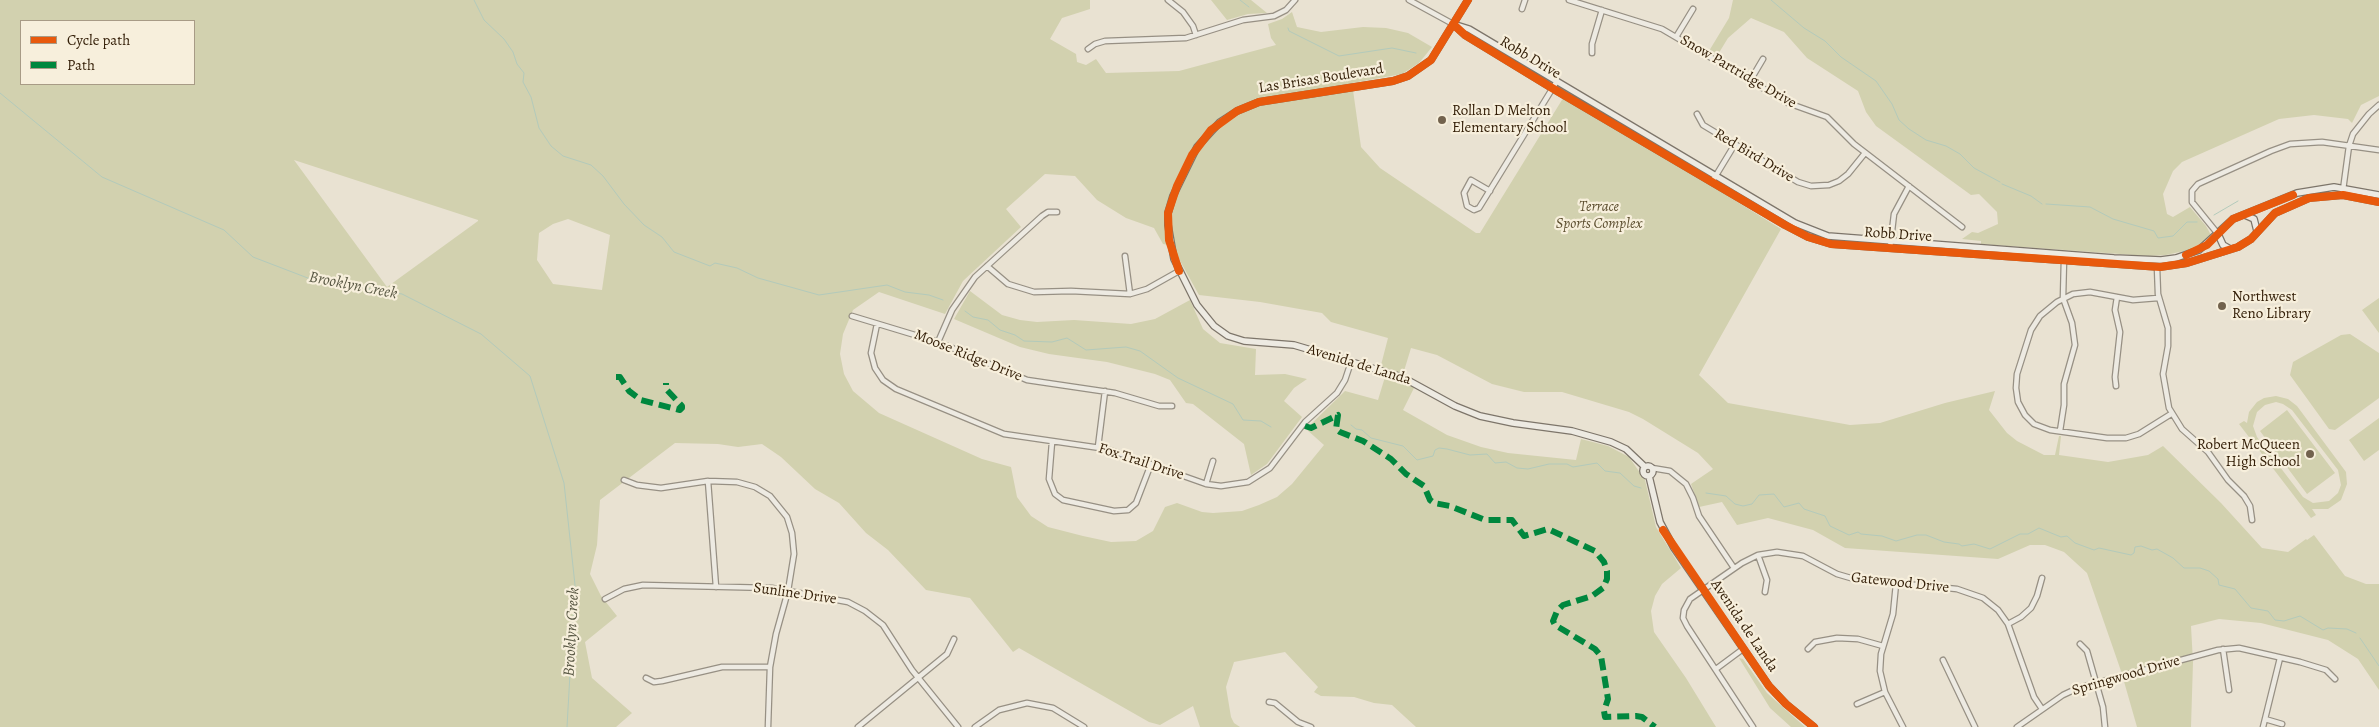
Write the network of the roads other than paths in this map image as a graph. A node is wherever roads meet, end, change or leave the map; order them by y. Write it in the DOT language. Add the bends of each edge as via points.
graph roads {
  1 [pos="1168,0"];
  2 [pos="1295,0"];
  3 [pos="1409,0"];
  4 [pos="1468,0"];
  5 [pos="1525,0"];
  6 [pos="1569,0"];
  7 [pos="1522,9"];
  8 [pos="1693,9"];
  9 [pos="1602,10"];
  10 [pos="1453,24"];
  11 [pos="1196,35"];
  12 [pos="1676,37"];
  13 [pos="1088,49"];
  14 [pos="1592,53"];
  15 [pos="1763,59"];
  16 [pos="1557,81"];
  17 [pos="1750,81"];
  18 [pos="1552,88"];
  19 [pos="2379,105"];
  20 [pos="1697,114"];
  21 [pos="1735,144"];
  22 [pos="2349,146"];
  23 [pos="2379,150"];
  24 [pos="1865,153"];
  25 [pos="1716,176"];
  26 [pos="1712,182"];
  27 [pos="1909,186"];
  28 [pos="2343,188"];
  29 [pos="1490,191"];
  30 [pos="2343,195"];
  31 [pos="2379,195"];
  32 [pos="2379,202"];
  33 [pos="1057,212"];
  34 [pos="2243,214"];
  35 [pos="1962,226"];
  36 [pos="2257,231"];
  37 [pos="2218,234"];
  38 [pos="1891,240"];
  39 [pos="1890,248"];
  40 [pos="2230,249"];
  41 [pos="2064,253"];
  42 [pos="1125,256"];
  43 [pos="2064,260"];
  44 [pos="987,266"];
  45 [pos="2157,268"];
  46 [pos="1179,272"];
  47 [pos="1130,294"];
  48 [pos="2117,297"];
  49 [pos="2063,298"];
  50 [pos="2158,298"];
  51 [pos="852,316"];
  52 [pos="877,324"];
  53 [pos="938,342"];
  54 [pos="1351,362"];
  55 [pos="2116,386"];
  56 [pos="1105,391"];
  57 [pos="1172,406"];
  58 [pos="2172,414"];
  59 [pos="2060,431"];
  60 [pos="1052,442"];
  61 [pos="1098,447"];
  62 [pos="1213,461"];
  63 [pos="1151,464"];
  64 [pos="1645,467"];
  65 [pos="1652,468"];
  66 [pos="1649,476"];
  67 [pos="624,480"];
  68 [pos="708,481"];
  69 [pos="1206,484"];
  70 [pos="649,488"];
  71 [pos="648,494"];
  72 [pos="2252,520"];
  73 [pos="1758,555"];
  74 [pos="1734,568"];
  75 [pos="2042,578"];
  76 [pos="630,580"];
  77 [pos="1896,584"];
  78 [pos="632,586"];
  79 [pos="716,587"];
  80 [pos="1703,590"];
  81 [pos="788,591"];
  82 [pos="1765,592"];
  83 [pos="605,599"];
  84 [pos="2008,624"];
  85 [pos="954,638"];
  86 [pos="2080,644"];
  87 [pos="1883,646"];
  88 [pos="1743,649"];
  89 [pos="1808,649"];
  90 [pos="2223,649"];
  91 [pos="2280,658"];
  92 [pos="1943,660"];
  93 [pos="770,667"];
  94 [pos="1716,669"];
  95 [pos="646,678"];
  96 [pos="918,678"];
  97 [pos="2335,679"];
  98 [pos="2097,683"];
  99 [pos="2229,690"];
  100 [pos="1885,692"];
  101 [pos="1269,702"];
  102 [pos="1857,704"];
  103 [pos="2042,710"];
  104 [pos="2265,719"];
  105 [pos="2282,724"];
  106 [pos="768,727"];
  107 [pos="858,727"];
  108 [pos="958,727"];
  109 [pos="975,727"];
  110 [pos="1084,727"];
  111 [pos="1310,727"];
  112 [pos="1753,727"];
  113 [pos="1814,727"];
  114 [pos="1902,727"];
  115 [pos="1975,727"];
  116 [pos="2017,727"];
  117 [pos="2105,727"];
  118 [pos="2263,727"];
  1 -- 11 [label="street" via="1183,12"];
  2 -- 11 [label="street" via="1274,16 1243,20"];
  3 -- 10 [label="street, Robb Drive"];
  4 -- 10 [label="street, Las Brisas Boulevard"];
  5 -- 7 [label="street"];
  6 -- 9 [label="street, Snow Partridge Drive"];
  8 -- 12 [label="street"];
  9 -- 12 [label="street, Snow Partridge Drive" via="1655,26"];
  9 -- 14 [label="street"];
  10 -- 16 [label="street, Robb Drive" via="1470,29"];
  10 -- 18 [label="street, Robb Drive" via="1465,35"];
  10 -- 46 [label="street, Las Brisas Boulevard" via="1431,60 1408,76 1258,102 1237,111 1211,130 1192,155 1168,212 1169,240"];
  11 -- 13 [label="street" via="1180,39 1100,42"];
  12 -- 17 [label="street, Snow Partridge Drive"];
  15 -- 17 [label="street"];
  16 -- 18 [label="street"];
  16 -- 25 [label="street, Robb Drive"];
  17 -- 24 [label="street, Snow Partridge Drive" via="1788,103 1827,118"];
  18 -- 26 [label="street, Robb Drive"];
  18 -- 29 [label="street"];
  19 -- 22 [label="street" via="2357,128"];
  20 -- 21 [label="street, Red Bird Drive" via="1703,125"];
  21 -- 24 [label="street, Red Bird Drive" via="1798,182 1812,186 1839,181"];
  21 -- 25 [label="street"];
  22 -- 23 [label="street"];
  22 -- 28 [label="street"];
  22 -- 37 [label="street" via="2311,142 2290,144 2195,186 2192,202"];
  24 -- 27 [label="street, Snow Partridge Drive"];
  25 -- 26 [label="street"];
  25 -- 38 [label="street, Robb Drive" via="1812,231 1837,237"];
  26 -- 39 [label="street, Robb Drive" via="1808,237 1831,244"];
  27 -- 35 [label="street, Snow Partridge Drive"];
  27 -- 38 [label="street" via="1894,214"];
  28 -- 30 [label="street"];
  28 -- 31 [label="street, Robb Drive"];
  28 -- 34 [label="street, Robb Drive" via="2302,192"];
  29 -- 29 [label="street" via="1471,180 1464,193 1467,206 1474,210 1479,208"];
  30 -- 32 [label="street, Robb Drive"];
  30 -- 36 [label="street, Robb Drive" via="2318,196 2292,204 2275,213"];
  33 -- 44 [label="street" via="1042,216"];
  34 -- 36 [label="street" via="2254,219"];
  34 -- 37 [label="street, Robb Drive"];
  36 -- 40 [label="street, Robb Drive" via="2246,243"];
  37 -- 40 [label="street" via="2222,245"];
  37 -- 41 [label="street, Robb Drive" via="2199,250 2169,259"];
  38 -- 39 [label="street"];
  38 -- 41 [label="street, Robb Drive"];
  39 -- 43 [label="street, Robb Drive"];
  40 -- 45 [label="street, Robb Drive" via="2187,263"];
  41 -- 43 [label="street"];
  42 -- 47 [label="street"];
  43 -- 45 [label="street, Robb Drive"];
  43 -- 49 [label="street"];
  44 -- 47 [label="street" via="1008,284 1025,290"];
  44 -- 53 [label="street" via="961,295"];
  45 -- 50 [label="street"];
  46 -- 47 [label="street"];
  46 -- 54 [label="street, Avenida de Landa" via="1207,319 1228,336 1244,341 1294,345"];
  48 -- 49 [label="street" via="2090,292"];
  48 -- 50 [label="street" via="2133,300"];
  48 -- 55 [label="street" via="2115,310 2120,332 2114,377"];
  49 -- 59 [label="street" via="2076,346 2064,384"];
  49 -- 59 [label="street" via="2046,310 2031,330 2017,374 2016,394 2029,420 2042,428"];
  50 -- 58 [label="street" via="2168,328 2163,374 2166,399"];
  51 -- 52 [label="street, Moose Ridge Drive"];
  52 -- 53 [label="street, Moose Ridge Drive"];
  52 -- 60 [label="street, Fox Trail Drive" via="871,353 883,380 896,389 1004,434"];
  53 -- 56 [label="street, Moose Ridge Drive" via="1027,380"];
  54 -- 64 [label="street, Avenida de Landa" via="1415,382 1455,406 1480,416 1513,424 1572,431 1611,442 1626,449"];
  54 -- 69 [label="street, Fox Trail Drive" via="1342,386 1305,422 1270,468 1239,485"];
  56 -- 57 [label="street, Moose Ridge Drive" via="1159,406"];
  56 -- 61 [label="street"];
  58 -- 59 [label="street" via="2126,438"];
  58 -- 72 [label="street" via="2182,430 2208,452 2244,496 2250,506"];
  60 -- 61 [label="street, Fox Trail Drive"];
  60 -- 63 [label="street" via="1049,479 1055,494 1063,500 1114,511 1128,510 1136,503"];
  61 -- 63 [label="street, Fox Trail Drive"];
  62 -- 69 [label="street"];
  63 -- 69 [label="street, Fox Trail Drive"];
  64 -- 65 [label="street"];
  64 -- 66 [label="street, Avenida de Landa" via="1643,473"];
  65 -- 66 [label="street" via="1653,473"];
  65 -- 74 [label="street" via="1670,471 1686,484 1699,516"];
  66 -- 80 [label="street, Avenida de Landa" via="1663,530"];
  67 -- 70 [label="street"];
  68 -- 70 [label="street"];
  68 -- 79 [label="street"];
  68 -- 81 [label="street" via="737,482 755,487 770,496 782,510 794,542"];
  70 -- 71 [label="street"];
  73 -- 74 [label="street, Gatewood Drive"];
  73 -- 77 [label="street, Gatewood Drive" via="1794,554 1846,578"];
  73 -- 82 [label="street" via="1767,580"];
  74 -- 80 [label="street, Gatewood Drive"];
  75 -- 84 [label="street" via="2031,608"];
  76 -- 78 [label="street"];
  77 -- 84 [label="street, Gatewood Drive" via="1957,589 1976,594 1991,604"];
  77 -- 87 [label="street" via="1893,614"];
  78 -- 79 [label="street, Sunline Drive"];
  78 -- 83 [label="street, Sunline Drive"];
  79 -- 81 [label="street, Sunline Drive"];
  80 -- 88 [label="street, Avenida de Landa"];
  80 -- 94 [label="street, Gatewood Drive" via="1686,604 1684,618"];
  81 -- 93 [label="street"];
  81 -- 96 [label="street, Sunline Drive" via="837,599 866,611 888,631"];
  84 -- 103 [label="street, Gatewood Drive" via="2027,680"];
  85 -- 96 [label="street" via="947,654"];
  86 -- 98 [label="street" via="2088,651"];
  87 -- 89 [label="street" via="1858,639 1837,638 1815,642"];
  87 -- 100 [label="street" via="1880,671"];
  88 -- 94 [label="street"];
  88 -- 113 [label="street, Avenida de Landa" via="1777,696"];
  90 -- 91 [label="street, Springwood Drive"];
  90 -- 98 [label="street, Springwood Drive"];
  90 -- 99 [label="street"];
  91 -- 97 [label="street, Springwood Drive" via="2319,667"];
  91 -- 104 [label="street"];
  92 -- 115 [label="street"];
  93 -- 95 [label="street" via="732,666 662,682"];
  93 -- 106 [label="street"];
  94 -- 112 [label="street, Gatewood Drive"];
  96 -- 107 [label="street"];
  96 -- 108 [label="street, Sunline Drive"];
  98 -- 103 [label="street, Springwood Drive" via="2070,691"];
  98 -- 117 [label="street"];
  100 -- 102 [label="street"];
  100 -- 114 [label="street"];
  101 -- 111 [label="street"];
  103 -- 116 [label="street, Springwood Drive"];
  104 -- 105 [label="street"];
  104 -- 118 [label="street"];
  109 -- 110 [label="street" via="999,710 1027,703 1053,708"];
}
